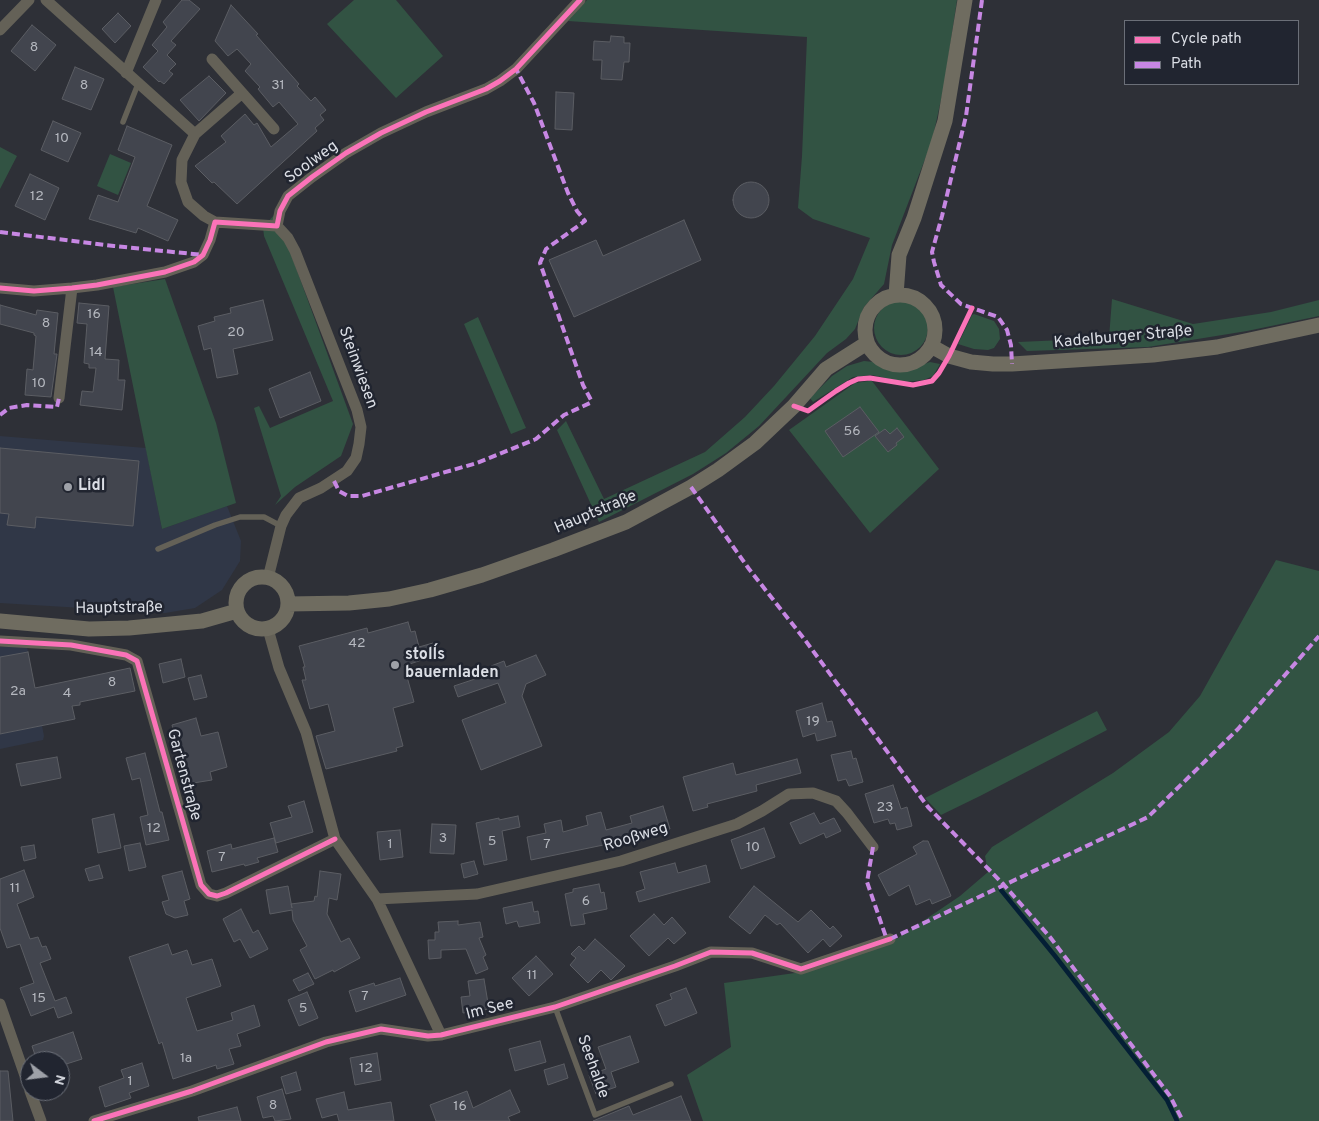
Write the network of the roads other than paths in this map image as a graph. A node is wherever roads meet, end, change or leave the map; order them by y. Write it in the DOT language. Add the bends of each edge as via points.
graph roads {
  1 [pos="29,0"];
  2 [pos="46,0"];
  3 [pos="156,0"];
  4 [pos="580,0"];
  5 [pos="966,0"];
  6 [pos="0,30"];
  7 [pos="212,60"];
  8 [pos="126,73"];
  9 [pos="138,84"];
  10 [pos="242,93"];
  11 [pos="123,122"];
  12 [pos="274,129"];
  13 [pos="194,134"];
  14 [pos="215,222"];
  15 [pos="277,226"];
  16 [pos="0,288"];
  17 [pos="72,288"];
  18 [pos="896,295"];
  19 [pos="1319,325"];
  20 [pos="867,343"];
  21 [pos="931,346"];
  22 [pos="59,398"];
  23 [pos="281,526"];
  24 [pos="158,549"];
  25 [pos="268,578"];
  26 [pos="288,604"];
  27 [pos="237,611"];
  28 [pos="0,621"];
  29 [pos="268,629"];
  30 [pos="0,641"];
  31 [pos="335,839"];
  32 [pos="873,847"];
  33 [pos="376,899"];
  34 [pos="890,939"];
  35 [pos="0,1004"];
  36 [pos="555,1007"];
  37 [pos="441,1035"];
  38 [pos="20,1061"];
  39 [pos="671,1084"];
  40 [pos="34,1101"];
  41 [pos="41,1121"];
  42 [pos="94,1121"];
  1 -- 6 [label="street"];
  2 -- 8 [label="street"];
  3 -- 8 [label="street"];
  4 -- 15 [label="street, Soolweg" via="516,69 500,81 381,133 312,177 288,196"];
  5 -- 18 [label="main road" via="945,121 899,256"];
  7 -- 10 [label="street"];
  8 -- 9 [label="street"];
  9 -- 11 [label="lane"];
  9 -- 13 [label="street"];
  10 -- 12 [label="street"];
  10 -- 13 [label="street"];
  13 -- 14 [label="street" via="182,160 181,182 188,202"];
  14 -- 15 [label="street"];
  14 -- 17 [label="street" via="203,255 194,262 165,272"];
  15 -- 23 [label="street, Steinwiesen" via="295,250 361,427 356,458 346,471 299,498"];
  16 -- 17 [label="street" via="34,291"];
  17 -- 22 [label="street"];
  18 -- 20 [label="main road" via="884,298 869,313 865,327"];
  18 -- 21 [label="main road" via="915,298 931,314 935,330"];
  19 -- 21 [label="main road, Kadelburger Straße" via="1153,356 1022,364 971,362 949,356"];
  20 -- 21 [label="main road" via="877,356 892,365 915,362"];
  20 -- 26 [label="main road, Hauptstraße" via="826,369 794,406 755,443 691,487 626,522 544,554 430,590 350,603"];
  23 -- 24 [label="lane" via="264,517 240,517"];
  23 -- 25 [label="street, Steinwiesen"];
  25 -- 26 [label="main road" via="280,585"];
  25 -- 27 [label="main road" via="252,579 245,584 236,597"];
  26 -- 29 [label="main road" via="282,620"];
  27 -- 28 [label="main road, Hauptstraße" via="202,621 129,628 89,629"];
  27 -- 29 [label="main road" via="247,625"];
  29 -- 31 [label="street" via="279,668 306,732"];
  30 -- 31 [label="street, Gartenstraße" via="71,645 126,655 137,661 200,885 209,894 226,893"];
  31 -- 33 [label="street"];
  32 -- 33 [label="street, Rooßweg" via="836,801 813,793 788,794 737,824 621,861 476,894"];
  33 -- 37 [label="street"];
  34 -- 36 [label="street, Im See" via="801,969 752,952 711,952"];
  35 -- 38 [label="street"];
  36 -- 37 [label="street, Im See"];
  36 -- 39 [label="lane, Seehalde" via="595,1115"];
  37 -- 42 [label="street, Im See" via="381,1029 336,1040 192,1091"];
  40 -- 41 [label="street"];
}
